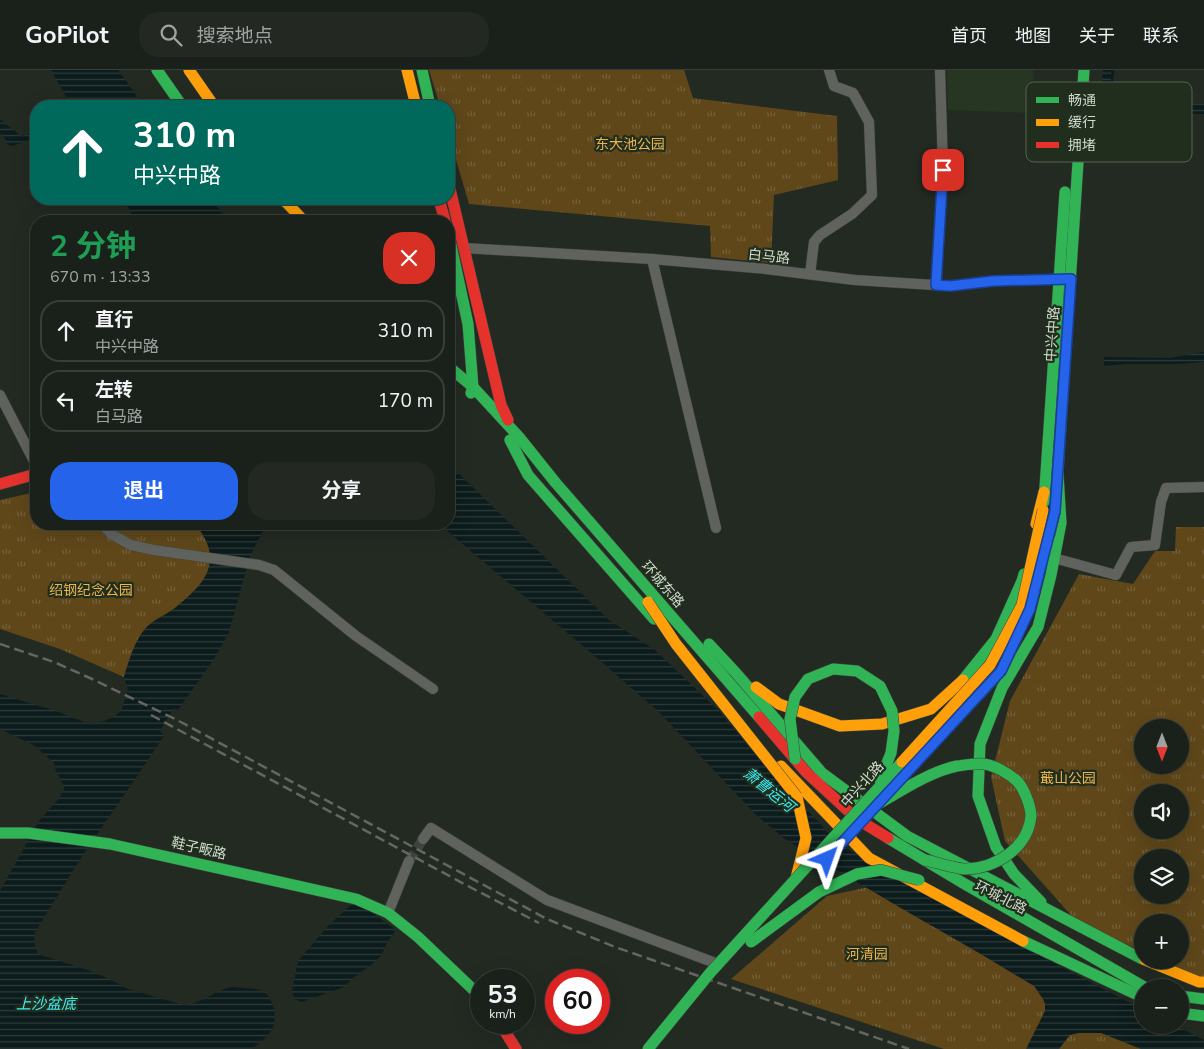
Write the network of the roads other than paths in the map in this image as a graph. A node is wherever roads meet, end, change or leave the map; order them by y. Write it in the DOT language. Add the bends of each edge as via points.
graph roads {
  1 [pos="157,70"];
  2 [pos="167,70"];
  3 [pos="178,70"];
  4 [pos="189,70"];
  5 [pos="407,70"];
  6 [pos="422,70"];
  7 [pos="829,70"];
  8 [pos="940,70"];
  9 [pos="178,100"];
  10 [pos="188,100"];
  11 [pos="199,100"];
  12 [pos="210,100"];
  13 [pos="414,100"];
  14 [pos="429,100"];
  15 [pos="1069,162"];
  16 [pos="1076,162"];
  17 [pos="278,205"];
  18 [pos="289,205"];
  19 [pos="454,205"];
  20 [pos="288,215"];
  21 [pos="298,215"];
  22 [pos="464,248"];
  23 [pos="652,259"];
  24 [pos="455,264"];
  25 [pos="810,274"];
  26 [pos="1065,279"];
  27 [pos="936,285"];
  28 [pos="455,374"];
  29 [pos="455,381"];
  30 [pos="471,391"];
  31 [pos="0,395"];
  32 [pos="515,437"];
  33 [pos="30,453"];
  34 [pos="1058,474"];
  35 [pos="30,476"];
  36 [pos="30,482"];
  37 [pos="0,484"];
  38 [pos="553,484"];
  39 [pos="1204,486"];
  40 [pos="0,490"];
  41 [pos="1044,492"];
  42 [pos="1049,510"];
  43 [pos="716,528"];
  44 [pos="107,530"];
  45 [pos="1054,558"];
  46 [pos="648,602"];
  47 [pos="736,673"];
  48 [pos="433,689"];
  49 [pos="969,706"];
  50 [pos="936,741"];
  51 [pos="795,759"];
  52 [pos="876,791"];
  53 [pos="878,804"];
  54 [pos="853,822"];
  55 [pos="0,833"];
  56 [pos="423,839"];
  57 [pos="409,860"];
  58 [pos="925,860"];
  59 [pos="796,878"];
  60 [pos="960,888"];
  61 [pos="1051,912"];
  62 [pos="388,913"];
  63 [pos="751,942"];
  64 [pos="1134,954"];
  65 [pos="718,964"];
  66 [pos="1168,969"];
  67 [pos="1134,982"];
  68 [pos="1204,982"];
  69 [pos="1134,983"];
  70 [pos="470,987"];
  71 [pos="1134,993"];
  72 [pos="1189,997"];
  73 [pos="1204,999"];
  74 [pos="1189,1014"];
  75 [pos="1204,1016"];
  76 [pos="507,1034"];
  77 [pos="516,1049"];
  78 [pos="648,1049"];
  79 [pos="662,1049"];
  1 -- 9 [label="main road"];
  2 -- 10 [label="main road"];
  3 -- 11 [label="main road"];
  4 -- 12 [label="main road"];
  5 -- 13 [label="main road"];
  6 -- 14 [label="main road"];
  7 -- 25 [label="street" via="834,86 853,93 869,122 872,195 814,242"];
  8 -- 27 [label="street" via="943,170"];
  15 -- 26 [label="main road, 中兴中路"];
  16 -- 26 [label="main road, 中兴中路"];
  17 -- 20 [label="main road"];
  18 -- 21 [label="main road"];
  19 -- 22 [label="main road"];
  22 -- 23 [label="street, 白马路"];
  22 -- 32 [label="main road" via="500,406"];
  23 -- 25 [label="street, 白马路"];
  23 -- 43 [label="street"];
  24 -- 30 [label="main road" via="468,324"];
  25 -- 27 [label="street, 白马路"];
  26 -- 27 [label="street, 白马路"];
  26 -- 34 [label="main road, 中兴中路"];
  26 -- 41 [label="main road, 中兴中路"];
  28 -- 30 [label="main road, 环城东路"];
  29 -- 30 [label="main road, 环城东路"];
  30 -- 32 [label="main road, 环城东路"];
  31 -- 33 [label="street"];
  32 -- 38 [label="main road, 环城东路"];
  32 -- 47 [label="main road" via="574,486 640,568"];
  32 -- 71 [label="main road" via="528,475 654,619 697,678 869,858 1014,937"];
  34 -- 42 [label="main road, 中兴中路"];
  34 -- 45 [label="main road" via="1062,523"];
  35 -- 37 [label="main road"];
  36 -- 40 [label="main road"];
  38 -- 46 [label="main road, 环城东路"];
  38 -- 51 [label="main road, 环城东路"];
  39 -- 45 [label="street" via="1166,488 1154,545 1131,548 1116,575"];
  41 -- 42 [label="main road, 中兴中路"];
  41 -- 47 [label="main road" via="1022,581 996,640 966,678 931,709 882,724 840,726 779,704"];
  42 -- 49 [label="main road, bridge" via="1030,609 1001,671"];
  42 -- 52 [label="main road, 中兴北路, bridge" via="1035,549 1022,604 990,665"];
  44 -- 48 [label="street" via="131,545 274,570 356,636"];
  45 -- 61 [label="main road" via="1038,627 1002,688 980,744 978,796 996,848 1014,874"];
  46 -- 54 [label="main road, 环城东路, bridge" via="800,781"];
  46 -- 59 [label="main road, bridge" via="676,644 797,798 806,838"];
  47 -- 61 [label="main road" via="822,773 907,836"];
  50 -- 53 [label="main road, 中兴北路"];
  51 -- 52 [label="main road, bridge" via="790,719 795,697 808,679 824,672 832,669 857,671 880,686 892,711 891,753"];
  51 -- 54 [label="main road, 环城东路"];
  52 -- 59 [label="main road, 中兴北路, bridge"];
  53 -- 58 [label="main road, bridge" via="930,775 956,766 984,764 1001,770 1018,782 1028,800 1031,815 1020,844 1002,860 965,869"];
  53 -- 63 [label="main road, 中兴北路, bridge"];
  54 -- 58 [label="main road, 环城北路"];
  54 -- 60 [label="main road, 环城北路"];
  55 -- 62 [label="main road, 鞋子畈路" via="28,833 110,844 356,898"];
  56 -- 65 [label="street" via="431,828 547,900"];
  57 -- 62 [label="street"];
  58 -- 60 [label="main road, 环城北路"];
  59 -- 65 [label="main road, 中兴北路, bridge"];
  60 -- 67 [label="main road, 环城北路"];
  61 -- 64 [label="main road"];
  62 -- 70 [label="main road, 鞋子畈路"];
  63 -- 69 [label="main road, bridge" via="819,892 857,874 881,870 919,880 1056,949"];
  63 -- 79 [label="main road, 中兴北路"];
  65 -- 78 [label="main road, 中兴北路, bridge"];
  66 -- 68 [label="main road"];
  72 -- 73 [label="main road"];
  74 -- 75 [label="main road"];
  76 -- 77 [label="main road"];
}
